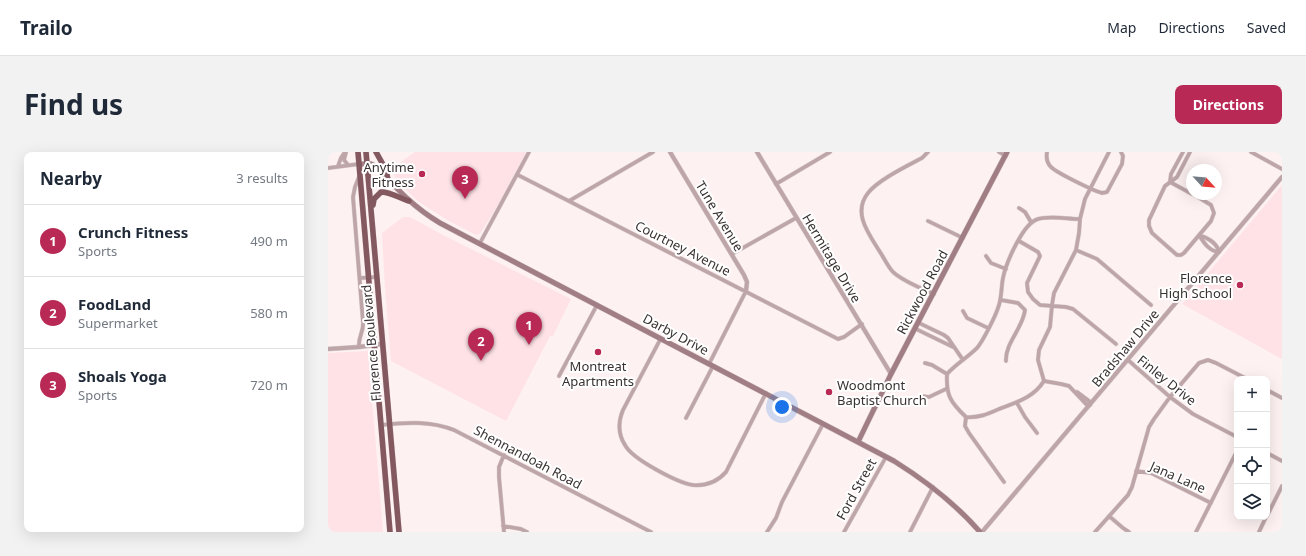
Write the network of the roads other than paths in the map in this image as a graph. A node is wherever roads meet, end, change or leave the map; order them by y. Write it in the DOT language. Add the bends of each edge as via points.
graph roads {
  1 [pos="345,152"];
  2 [pos="358,152"];
  3 [pos="366,152"];
  4 [pos="376,152"];
  5 [pos="529,152"];
  6 [pos="653,152"];
  7 [pos="670,152"];
  8 [pos="757,152"];
  9 [pos="818,152"];
  10 [pos="830,152"];
  11 [pos="928,152"];
  12 [pos="999,152"];
  13 [pos="1047,152"];
  14 [pos="1108,152"];
  15 [pos="1121,152"];
  16 [pos="1183,152"];
  17 [pos="1190,152"];
  18 [pos="1251,152"];
  19 [pos="1007,154"];
  20 [pos="821,158"];
  21 [pos="366,163"];
  22 [pos="359,164"];
  23 [pos="348,165"];
  24 [pos="338,166"];
  25 [pos="328,168"];
  26 [pos="1282,169"];
  27 [pos="518,175"];
  28 [pos="360,176"];
  29 [pos="1282,177"];
  30 [pos="388,180"];
  31 [pos="1170,182"];
  32 [pos="776,184"];
  33 [pos="1090,189"];
  34 [pos="1186,191"];
  35 [pos="1204,200"];
  36 [pos="409,201"];
  37 [pos="570,201"];
  38 [pos="1019,208"];
  39 [pos="371,211"];
  40 [pos="796,218"];
  41 [pos="1080,219"];
  42 [pos="928,221"];
  43 [pos="1031,222"];
  44 [pos="1200,235"];
  45 [pos="963,238"];
  46 [pos="1018,241"];
  47 [pos="480,243"];
  48 [pos="1076,250"];
  49 [pos="1219,252"];
  50 [pos="732,254"];
  51 [pos="986,256"];
  52 [pos="1006,269"];
  53 [pos="377,277"];
  54 [pos="360,278"];
  55 [pos="368,278"];
  56 [pos="746,291"];
  57 [pos="934,294"];
  58 [pos="1001,300"];
  59 [pos="597,305"];
  60 [pos="1052,305"];
  61 [pos="1151,305"];
  62 [pos="963,311"];
  63 [pos="919,323"];
  64 [pos="862,324"];
  65 [pos="988,328"];
  66 [pos="916,329"];
  67 [pos="661,338"];
  68 [pos="382,344"];
  69 [pos="1116,344"];
  70 [pos="374,345"];
  71 [pos="359,347"];
  72 [pos="954,347"];
  73 [pos="328,349"];
  74 [pos="963,360"];
  75 [pos="1128,360"];
  76 [pos="1006,362"];
  77 [pos="925,363"];
  78 [pos="711,365"];
  79 [pos="891,374"];
  80 [pos="947,374"];
  81 [pos="559,376"];
  82 [pos="1242,376"];
  83 [pos="1044,381"];
  84 [pos="946,389"];
  85 [pos="1270,392"];
  86 [pos="766,393"];
  87 [pos="921,396"];
  88 [pos="1170,397"];
  89 [pos="1282,398"];
  90 [pos="1017,403"];
  91 [pos="1090,404"];
  92 [pos="966,417"];
  93 [pos="686,418"];
  94 [pos="389,424"];
  95 [pos="823,424"];
  96 [pos="381,425"];
  97 [pos="1037,433"];
  98 [pos="1234,435"];
  99 [pos="858,442"];
  100 [pos="504,455"];
  101 [pos="1270,455"];
  102 [pos="886,457"];
  103 [pos="1234,457"];
  104 [pos="1282,461"];
  105 [pos="1136,471"];
  106 [pos="1004,482"];
  107 [pos="1282,486"];
  108 [pos="933,487"];
  109 [pos="1211,503"];
  110 [pos="1270,510"];
  111 [pos="1109,516"];
  112 [pos="1265,520"];
  113 [pos="503,526"];
  114 [pos="390,532"];
  115 [pos="399,532"];
  116 [pos="504,532"];
  117 [pos="527,532"];
  118 [pos="651,532"];
  119 [pos="767,532"];
  120 [pos="844,532"];
  121 [pos="910,532"];
  122 [pos="981,532"];
  123 [pos="1095,532"];
  124 [pos="1129,532"];
  125 [pos="1196,532"];
  126 [pos="1259,532"];
  1 -- 23 [label="street" via="344,160"];
  1 -- 24 [label="street"];
  2 -- 22 [label="highway, Florence Boulevard"];
  3 -- 21 [label="highway, Florence Boulevard"];
  4 -- 30 [label="highway" via="386,170"];
  5 -- 27 [label="street"];
  6 -- 37 [label="street"];
  7 -- 50 [label="street, Tune Avenue"];
  8 -- 32 [label="street, Hermitage Drive"];
  9 -- 20 [label="street"];
  10 -- 20 [label="street"];
  11 -- 57 [label="street" via="877,184 868,193 861,209 861,218 893,272"];
  12 -- 19 [label="street"];
  13 -- 33 [label="street" via="1046,158 1050,167"];
  14 -- 33 [label="street"];
  15 -- 33 [label="street" via="1124,156 1122,164 1107,192"];
  16 -- 31 [label="street" via="1171,174"];
  17 -- 31 [label="street" via="1177,177"];
  18 -- 26 [label="street"];
  19 -- 45 [label="main road, Rickwood Road"];
  20 -- 32 [label="street"];
  21 -- 22 [label="main road"];
  21 -- 30 [label="main road, Darby Drive" via="377,167"];
  21 -- 39 [label="highway, Florence Boulevard"];
  22 -- 23 [label="street"];
  22 -- 28 [label="highway, Florence Boulevard"];
  23 -- 24 [label="street"];
  24 -- 25 [label="street"];
  27 -- 37 [label="street, Courtney Avenue"];
  27 -- 47 [label="street"];
  28 -- 54 [label="street" via="353,197"];
  28 -- 55 [label="highway, Florence Boulevard"];
  29 -- 49 [label="street, Bradshaw Drive"];
  30 -- 36 [label="main road, Darby Drive"];
  31 -- 34 [label="street"];
  31 -- 44 [label="street" via="1165,186 1151,213 1149,226 1152,233 1177,255 1184,253"];
  32 -- 40 [label="street, Hermitage Drive"];
  33 -- 41 [label="street"];
  35 -- 44 [label="street" via="1214,209 1214,217"];
  36 -- 39 [label="highway" via="381,192 374,199"];
  36 -- 47 [label="main road, Darby Drive" via="433,219"];
  37 -- 56 [label="street, Courtney Avenue"];
  38 -- 43 [label="street"];
  39 -- 53 [label="highway, Florence Boulevard"];
  40 -- 50 [label="street"];
  40 -- 64 [label="street, Hermitage Drive"];
  41 -- 43 [label="street" via="1046,218"];
  41 -- 48 [label="street"];
  42 -- 45 [label="street"];
  43 -- 46 [label="street"];
  44 -- 49 [label="street" via="1214,252"];
  45 -- 57 [label="main road, Rickwood Road"];
  46 -- 52 [label="street"];
  46 -- 60 [label="street" via="1038,252 1040,256 1027,283 1028,292 1040,305"];
  47 -- 59 [label="main road, Darby Drive"];
  48 -- 60 [label="street" via="1054,293"];
  48 -- 61 [label="street" via="1097,259"];
  49 -- 75 [label="street, Bradshaw Drive"];
  50 -- 56 [label="street, Tune Avenue" via="747,282"];
  51 -- 52 [label="street" via="991,262"];
  52 -- 58 [label="street"];
  53 -- 55 [label="street"];
  53 -- 68 [label="highway, Florence Boulevard"];
  54 -- 55 [label="street"];
  54 -- 71 [label="street" via="364,327 358,338"];
  55 -- 70 [label="highway, Florence Boulevard"];
  56 -- 64 [label="street, Courtney Avenue" via="838,338 844,337"];
  56 -- 78 [label="street"];
  57 -- 63 [label="main road, Rickwood Road"];
  58 -- 65 [label="street"];
  58 -- 76 [label="street" via="1018,303 1025,310 1024,318 1006,354"];
  59 -- 67 [label="main road, Darby Drive"];
  59 -- 81 [label="street"];
  60 -- 69 [label="street" via="1073,309"];
  60 -- 83 [label="street" via="1050,327 1039,350 1038,360"];
  62 -- 65 [label="street" via="967,318"];
  63 -- 66 [label="main road, Rickwood Road"];
  63 -- 72 [label="street" via="944,335"];
  64 -- 79 [label="street, Hermitage Drive"];
  65 -- 74 [label="street" via="982,342"];
  66 -- 72 [label="street"];
  66 -- 79 [label="main road, Rickwood Road"];
  67 -- 78 [label="main road, Darby Drive"];
  67 -- 86 [label="street" via="623,410 619,424 621,437 627,449 660,471 682,482 695,485 708,484 719,478 726,472"];
  68 -- 70 [label="street"];
  68 -- 94 [label="highway, Florence Boulevard"];
  70 -- 71 [label="street"];
  70 -- 96 [label="highway, Florence Boulevard"];
  71 -- 73 [label="street"];
  72 -- 74 [label="street"];
  74 -- 80 [label="street"];
  75 -- 88 [label="street, Finley Drive"];
  75 -- 91 [label="street, Bradshaw Drive"];
  77 -- 80 [label="street"];
  78 -- 86 [label="main road, Darby Drive"];
  78 -- 93 [label="street"];
  79 -- 99 [label="main road, Rickwood Road"];
  80 -- 84 [label="street"];
  82 -- 88 [label="street" via="1208,360 1199,363"];
  83 -- 90 [label="street" via="1035,392"];
  83 -- 91 [label="street" via="1069,386"];
  84 -- 87 [label="street" via="928,397"];
  84 -- 92 [label="street"];
  85 -- 89 [label="street"];
  86 -- 95 [label="main road, Darby Drive"];
  88 -- 98 [label="street, Finley Drive" via="1193,414"];
  88 -- 105 [label="street" via="1151,423"];
  90 -- 92 [label="street" via="982,417"];
  90 -- 97 [label="street"];
  91 -- 122 [label="street, Bradshaw Drive"];
  92 -- 106 [label="street" via="965,426 969,433"];
  94 -- 96 [label="street, Shennandoah Road"];
  94 -- 100 [label="street, Shennandoah Road" via="416,422 446,427"];
  94 -- 115 [label="highway, Florence Boulevard"];
  95 -- 99 [label="main road, Darby Drive"];
  95 -- 119 [label="street"];
  96 -- 114 [label="highway, Florence Boulevard"];
  99 -- 102 [label="main road, Darby Drive"];
  100 -- 113 [label="street" via="499,467"];
  100 -- 118 [label="street, Shennandoah Road"];
  101 -- 104 [label="street"];
  102 -- 108 [label="main road, Darby Drive"];
  102 -- 120 [label="street, Ford Street"];
  103 -- 109 [label="street"];
  105 -- 109 [label="street, Jana Lane" via="1151,473"];
  105 -- 111 [label="street" via="1128,494"];
  107 -- 110 [label="street"];
  108 -- 121 [label="street"];
  108 -- 122 [label="main road, Darby Drive"];
  109 -- 125 [label="street"];
  111 -- 123 [label="street"];
  111 -- 124 [label="street"];
  112 -- 126 [label="street"];
  113 -- 116 [label="street"];
  113 -- 117 [label="street"];
}
